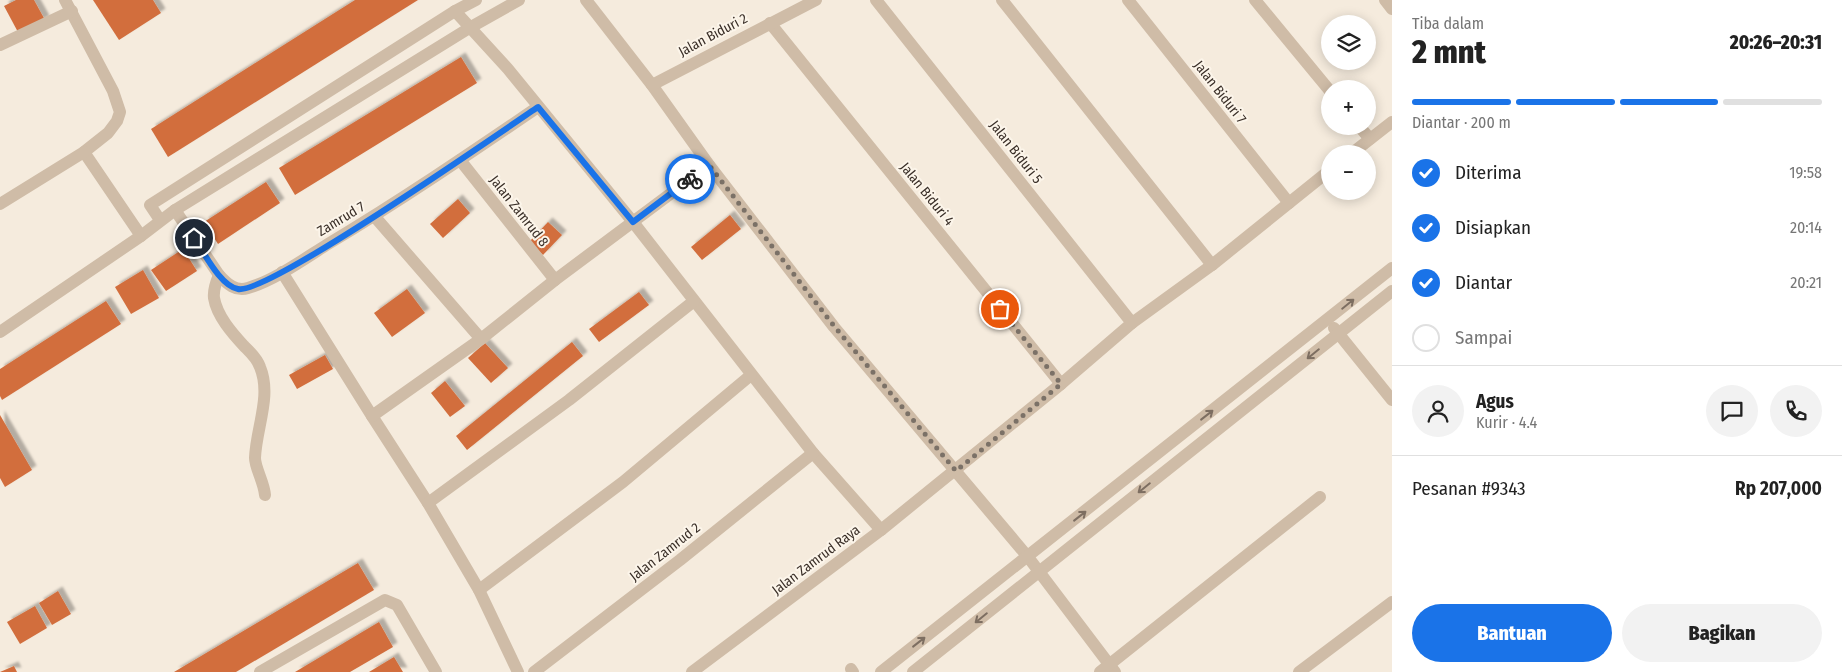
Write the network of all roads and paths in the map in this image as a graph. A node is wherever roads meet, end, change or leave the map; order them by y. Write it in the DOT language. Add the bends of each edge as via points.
graph roads {
  1 [pos="65,0"];
  2 [pos="476,0"];
  3 [pos="519,0"];
  4 [pos="816,0"];
  5 [pos="876,0"];
  6 [pos="1002,0"];
  7 [pos="1128,0"];
  8 [pos="1255,0"];
  9 [pos="1385,0"];
  10 [pos="591,1"];
  11 [pos="1392,9"];
  12 [pos="72,11"];
  13 [pos="455,11"];
  14 [pos="770,23"];
  15 [pos="470,27"];
  16 [pos="0,45"];
  17 [pos="1321,80"];
  18 [pos="652,85"];
  19 [pos="538,107"];
  20 [pos="1392,122"];
  21 [pos="1367,135"];
  22 [pos="1370,139"];
  23 [pos="1362,145"];
  24 [pos="84,152"];
  25 [pos="460,160"];
  26 [pos="709,165"];
  27 [pos="1321,177"];
  28 [pos="1289,202"];
  29 [pos="0,204"];
  30 [pos="175,210"];
  31 [pos="375,216"];
  32 [pos="160,220"];
  33 [pos="633,222"];
  34 [pos="141,236"];
  35 [pos="1212,265"];
  36 [pos="282,272"];
  37 [pos="219,275"];
  38 [pos="1390,275"];
  39 [pos="555,280"];
  40 [pos="1392,291"];
  41 [pos="694,301"];
  42 [pos="1327,321"];
  43 [pos="1132,323"];
  44 [pos="0,332"];
  45 [pos="1338,334"];
  46 [pos="481,338"];
  47 [pos="751,374"];
  48 [pos="1061,384"];
  49 [pos="1245,386"];
  50 [pos="1256,399"];
  51 [pos="1392,400"];
  52 [pos="372,416"];
  53 [pos="813,453"];
  54 [pos="1159,454"];
  55 [pos="1168,468"];
  56 [pos="956,471"];
  57 [pos="265,495"];
  58 [pos="1320,498"];
  59 [pos="428,504"];
  60 [pos="881,530"];
  61 [pos="1058,534"];
  62 [pos="1068,548"];
  63 [pos="1028,557"];
  64 [pos="1039,572"];
  65 [pos="1007,573"];
  66 [pos="1019,588"];
  67 [pos="479,590"];
  68 [pos="1392,602"];
  69 [pos="1108,670"];
  70 [pos="260,672"];
  71 [pos="436,672"];
  72 [pos="518,672"];
  73 [pos="534,672"];
  74 [pos="692,672"];
  75 [pos="881,672"];
  76 [pos="913,672"];
  77 [pos="1299,672"];
  1 -- 12 [label="street"];
  2 -- 13 [label="street"];
  3 -- 15 [label="street"];
  4 -- 14 [label="street, Jalan Biduri 2"];
  5 -- 43 [label="street, Jalan Biduri 5"];
  6 -- 35 [label="street"];
  7 -- 28 [label="street, Jalan Biduri 7"];
  8 -- 17 [label="street"];
  9 -- 11 [label="street"];
  10 -- 18 [label="street"];
  12 -- 16 [label="street"];
  12 -- 24 [label="street" via="113,91 120,112 108,133"];
  13 -- 15 [label="street"];
  13 -- 32 [label="street" via="150,204"];
  14 -- 18 [label="street, Jalan Biduri 2"];
  14 -- 48 [label="street, Jalan Biduri 4"];
  15 -- 19 [label="street"];
  15 -- 30 [label="street"];
  18 -- 26 [label="street"];
  19 -- 25 [label="street, Zamrud 7"];
  19 -- 33 [label="street"];
  20 -- 22 [label="street"];
  21 -- 22 [label="street"];
  22 -- 23 [label="street"];
  24 -- 29 [label="street"];
  24 -- 34 [label="street"];
  25 -- 31 [label="street, Zamrud 7"];
  25 -- 39 [label="street, Jalan Zamrud 8"];
  26 -- 33 [label="street"];
  26 -- 56 [label="street" via="834,326"];
  27 -- 28 [label="street, Jalan Zamrud Raya"];
  28 -- 35 [label="street, Jalan Zamrud Raya"];
  30 -- 32 [label="street"];
  30 -- 37 [label="street, Zamrud 7"];
  31 -- 36 [label="street, Zamrud 7"];
  31 -- 46 [label="street"];
  32 -- 34 [label="street"];
  33 -- 39 [label="street"];
  33 -- 41 [label="street"];
  34 -- 44 [label="street"];
  35 -- 43 [label="street, Jalan Zamrud Raya"];
  36 -- 37 [label="street, Zamrud 7" via="238,289"];
  36 -- 52 [label="street"];
  37 -- 57 [label="street" via="214,288 218,309 261,368 263,410 255,461"];
  42 -- 38 [label="street, one-way"];
  39 -- 46 [label="street"];
  40 -- 45 [label="street"];
  41 -- 47 [label="street"];
  41 -- 59 [label="street" via="569,400"];
  42 -- 45 [label="street"];
  42 -- 49 [label="street"];
  43 -- 48 [label="street, Jalan Zamrud Raya"];
  45 -- 50 [label="street, one-way"];
  45 -- 51 [label="street"];
  46 -- 52 [label="street"];
  47 -- 53 [label="street"];
  47 -- 67 [label="street" via="623,482"];
  48 -- 56 [label="street, Jalan Zamrud Raya"];
  49 -- 50 [label="street"];
  54 -- 49 [label="street, one-way"];
  50 -- 55 [label="street"];
  52 -- 59 [label="street"];
  53 -- 60 [label="street"];
  53 -- 73 [label="street, Jalan Zamrud 2"];
  54 -- 55 [label="street"];
  61 -- 54 [label="street, one-way"];
  55 -- 62 [label="street, one-way"];
  56 -- 60 [label="street, Jalan Zamrud Raya"];
  56 -- 63 [label="street"];
  58 -- 69 [label="street"];
  59 -- 67 [label="street"];
  60 -- 74 [label="street, Jalan Zamrud Raya"];
  61 -- 62 [label="street"];
  61 -- 63 [label="street"];
  62 -- 64 [label="street"];
  63 -- 64 [label="street"];
  63 -- 65 [label="street"];
  64 -- 66 [label="street"];
  64 -- 69 [label="street"];
  65 -- 66 [label="street"];
  75 -- 65 [label="street, one-way"];
  66 -- 76 [label="street, one-way"];
  67 -- 72 [label="street"];
  68 -- 77 [label="street"];
  70 -- 71 [label="street" via="385,600 397,605"];
}
